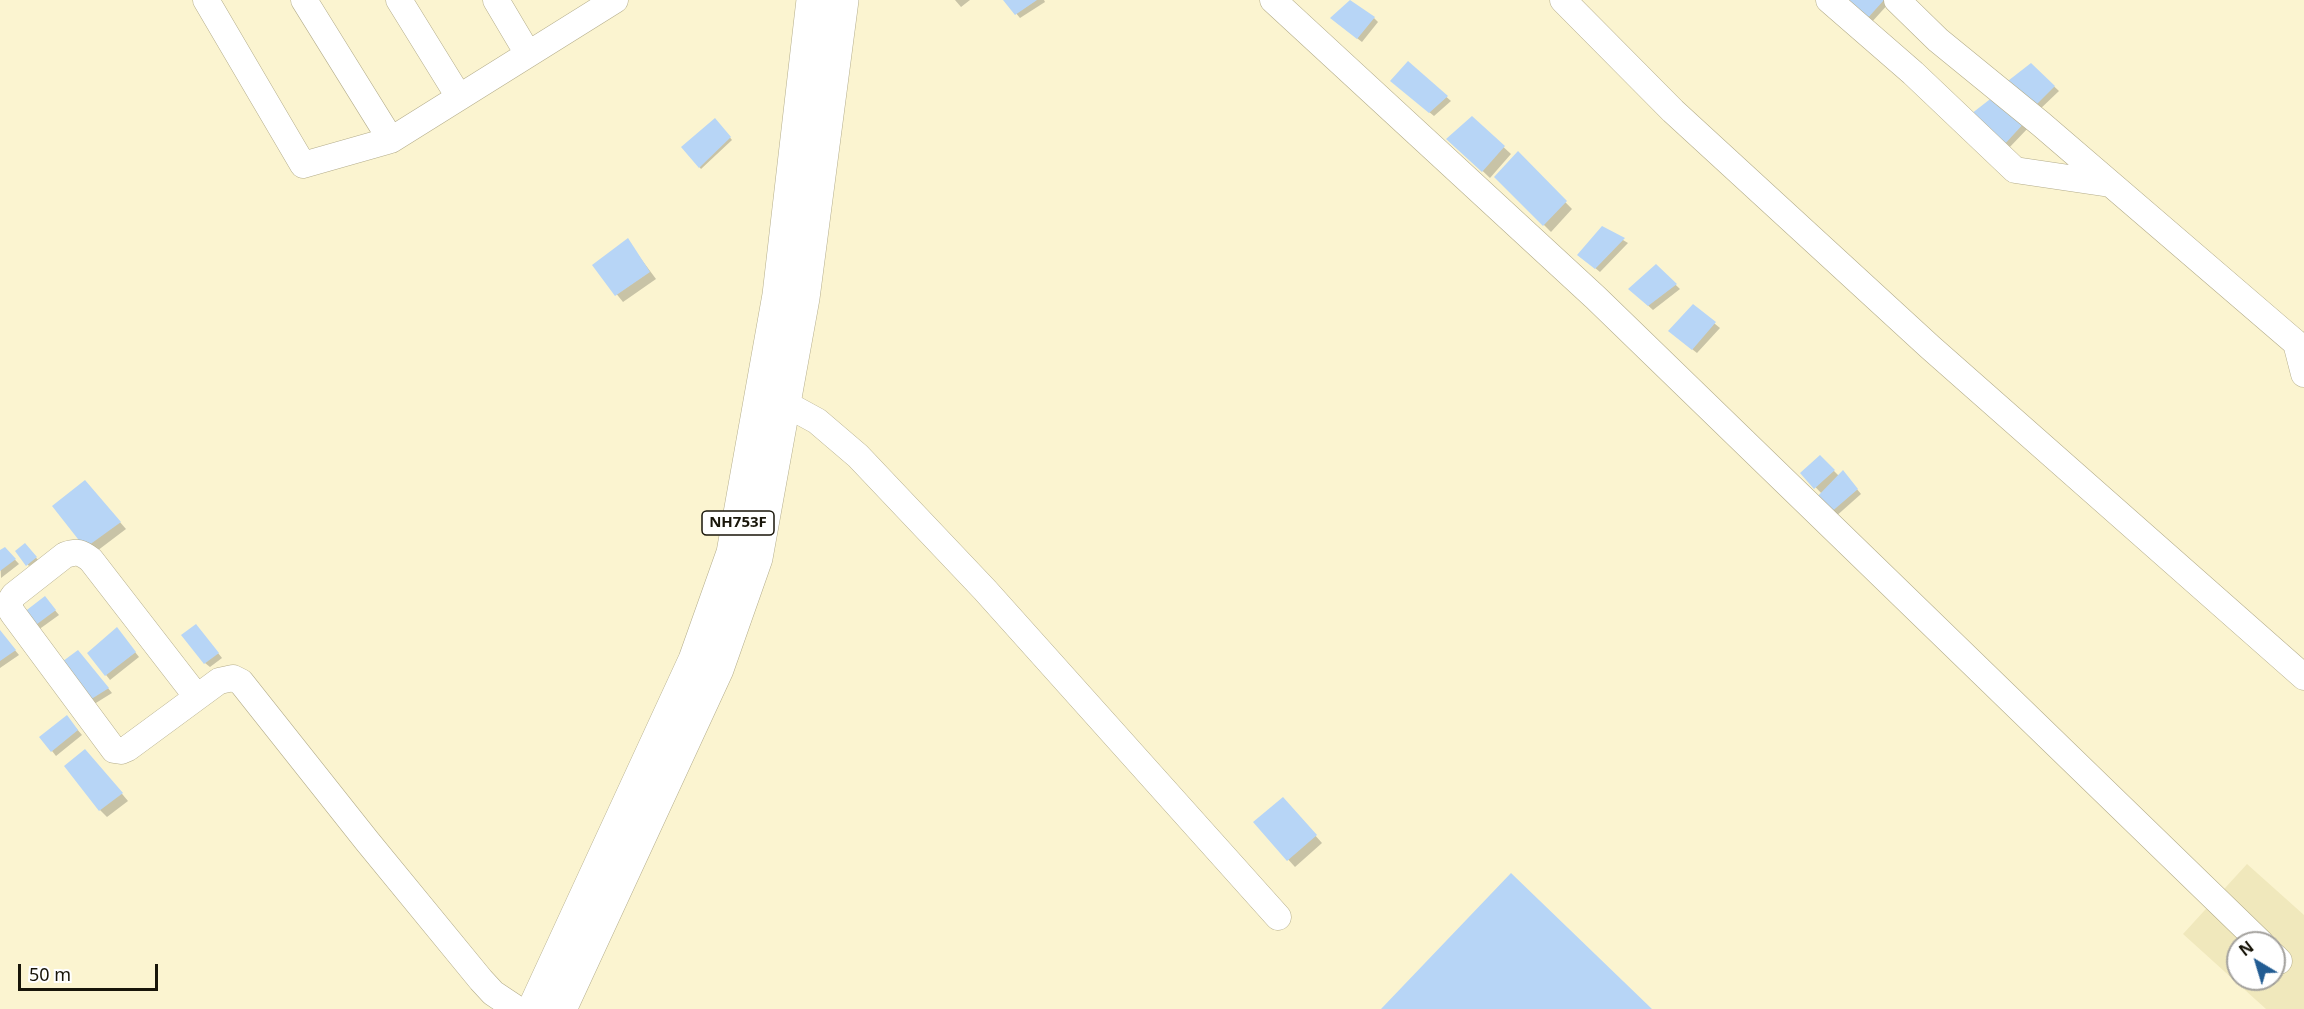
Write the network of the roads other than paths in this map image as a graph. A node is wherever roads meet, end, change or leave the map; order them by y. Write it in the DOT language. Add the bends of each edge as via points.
graph roads {
  1 [pos="206,0"];
  2 [pos="304,0"];
  3 [pos="399,0"];
  4 [pos="496,0"];
  5 [pos="615,0"];
  6 [pos="813,0"];
  7 [pos="842,0"];
  8 [pos="1273,0"];
  9 [pos="1563,0"];
  10 [pos="1829,0"];
  11 [pos="1897,0"];
  12 [pos="528,54"];
  13 [pos="459,97"];
  14 [pos="391,140"];
  15 [pos="2110,184"];
  16 [pos="2300,346"];
  17 [pos="2304,374"];
  18 [pos="784,403"];
  19 [pos="2304,677"];
  20 [pos="197,697"];
  21 [pos="1278,917"];
  22 [pos="2249,931"];
  23 [pos="517,1009"];
  24 [pos="534,1009"];
  25 [pos="560,1009"];
  1 -- 14 [label="street" via="303,165"];
  2 -- 14 [label="street"];
  3 -- 13 [label="street"];
  4 -- 12 [label="street"];
  5 -- 12 [label="street"];
  6 -- 24 [label="highway, NH753F" via="779,295 733,553 695,660"];
  7 -- 18 [label="highway, NH753F" via="803,298"];
  8 -- 22 [label="street" via="1596,298"];
  9 -- 19 [label="street" via="1673,111 1930,347"];
  10 -- 15 [label="street" via="2015,170"];
  11 -- 15 [label="street" via="1938,40"];
  12 -- 13 [label="street"];
  13 -- 14 [label="street"];
  15 -- 16 [label="street"];
  16 -- 17 [label="street"];
  18 -- 21 [label="street" via="817,421 858,456 985,590"];
  18 -- 25 [label="highway, NH753F" via="756,558 717,669"];
  20 -- 20 [label="street" via="82,553 65,555 9,602 9,608 114,750 129,748"];
  20 -- 23 [label="street" via="226,678 241,682 481,980"];
}
